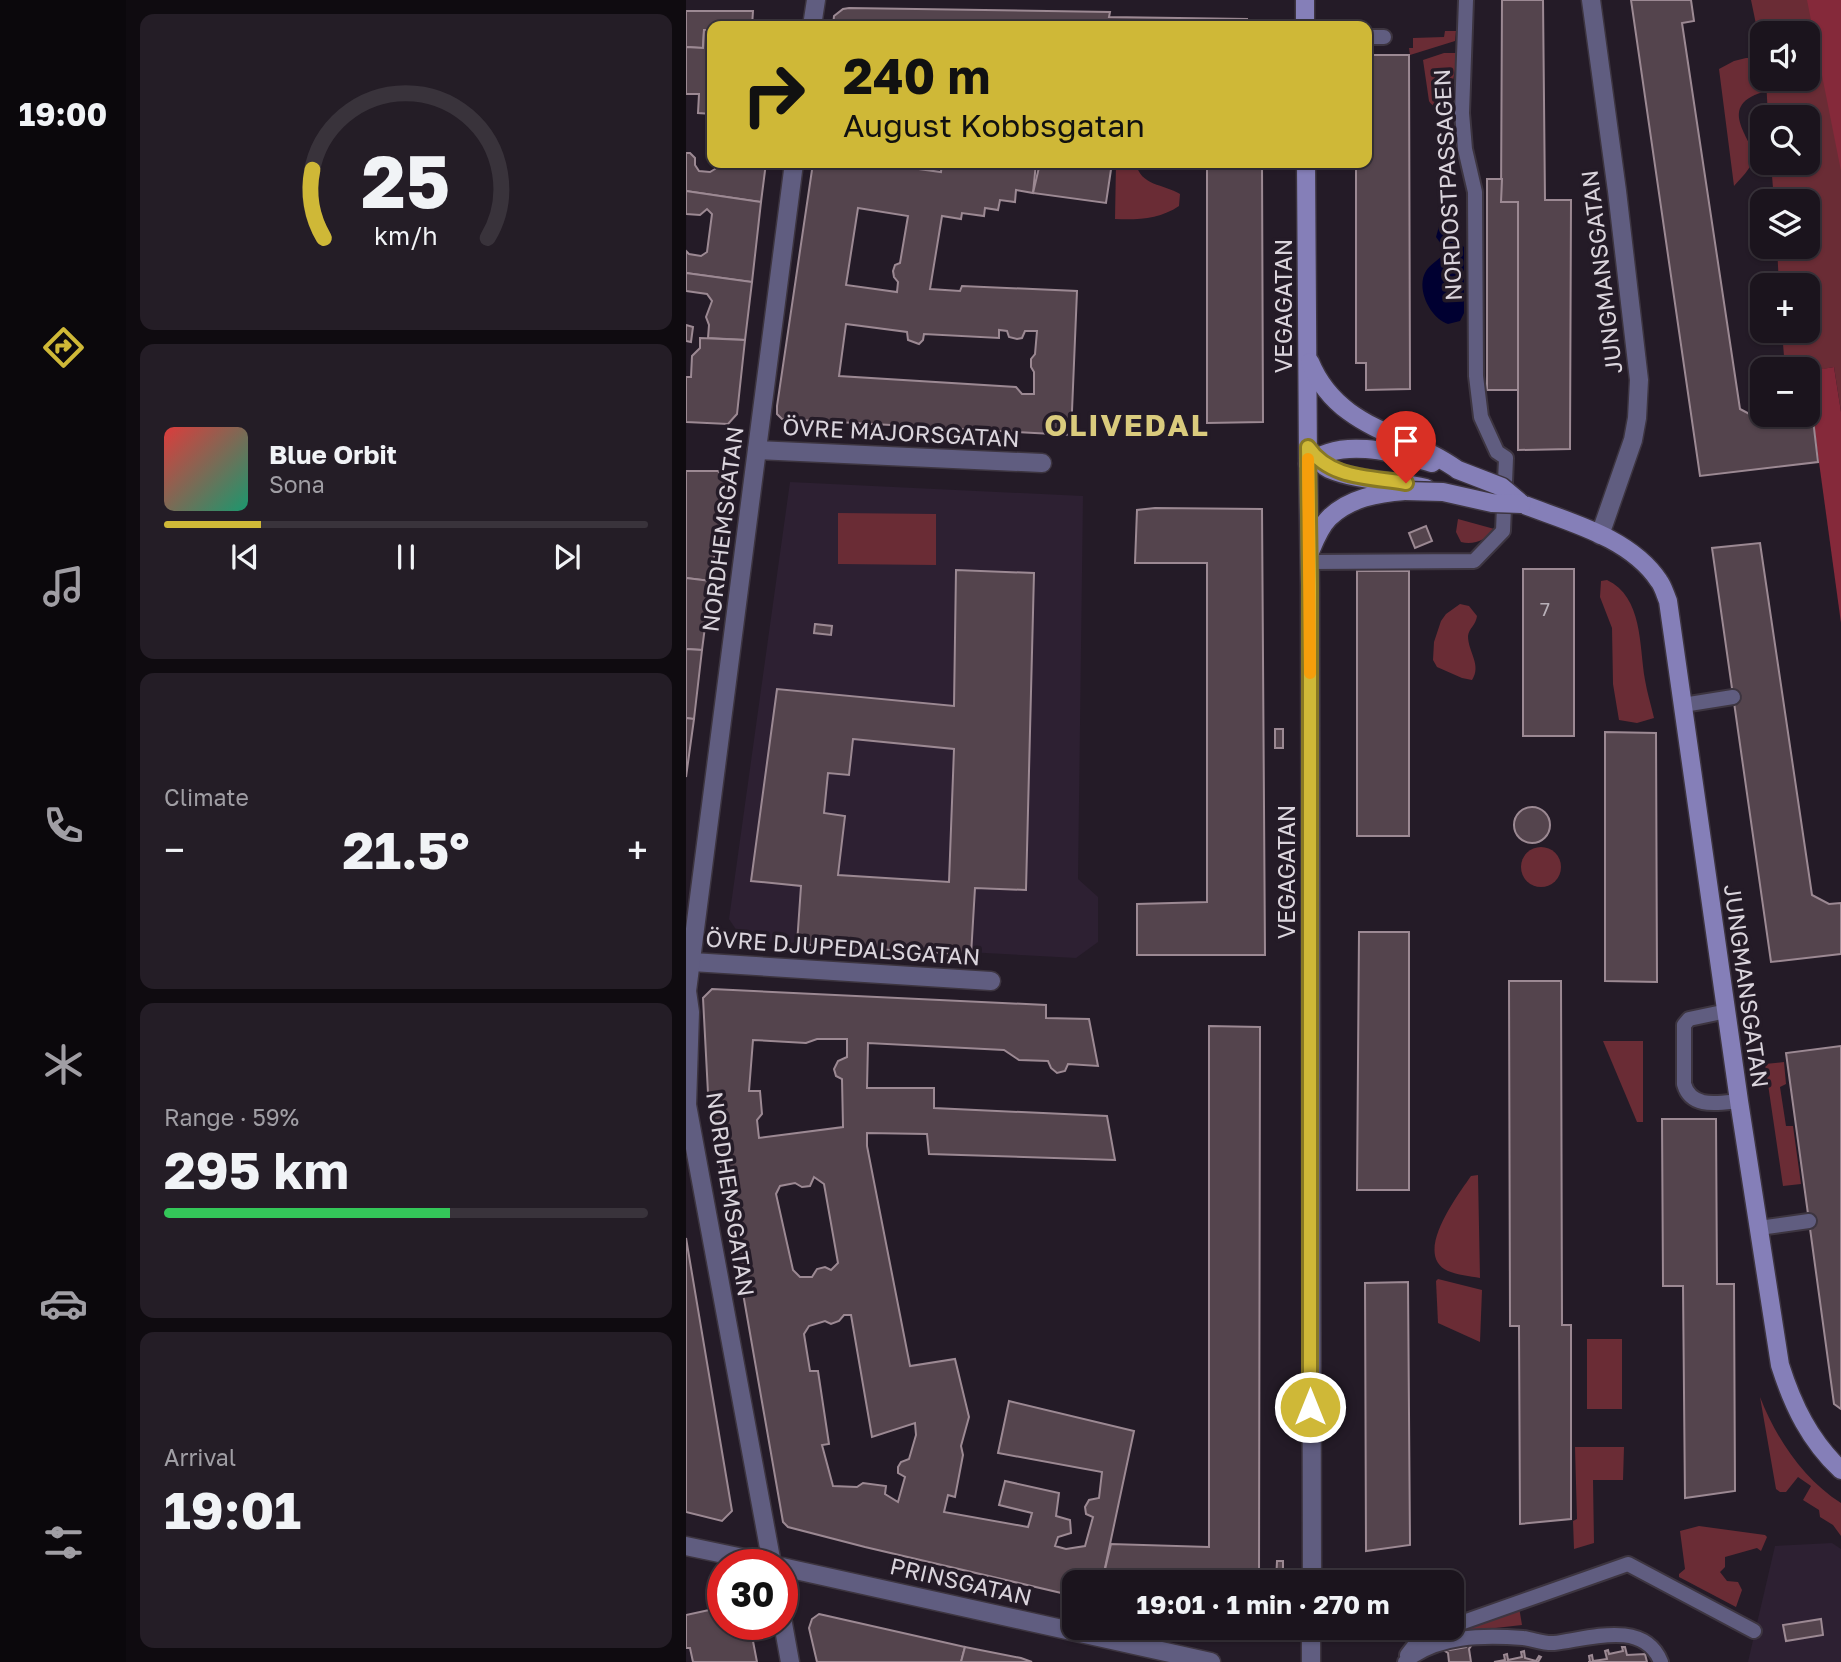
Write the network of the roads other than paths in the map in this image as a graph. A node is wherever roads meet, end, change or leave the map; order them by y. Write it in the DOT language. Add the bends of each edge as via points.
graph roads {
  1 [pos="816,0"];
  2 [pos="1305,0"];
  3 [pos="1466,0"];
  4 [pos="1591,0"];
  5 [pos="813,21"];
  6 [pos="1305,21"];
  7 [pos="1372,37"];
  8 [pos="1384,37"];
  9 [pos="793,168"];
  10 [pos="1306,168"];
  11 [pos="1308,356"];
  12 [pos="1406,449"];
  13 [pos="757,450"];
  14 [pos="1311,456"];
  15 [pos="1042,463"];
  16 [pos="1406,487"];
  17 [pos="1522,504"];
  18 [pos="1600,534"];
  19 [pos="1310,557"];
  20 [pos="1733,697"];
  21 [pos="1683,705"];
  22 [pos="692,962"];
  23 [pos="990,981"];
  24 [pos="1727,1011"];
  25 [pos="1739,1101"];
  26 [pos="1809,1221"];
  27 [pos="1759,1228"];
  28 [pos="1836,1466"];
  29 [pos="686,1546"];
  30 [pos="769,1549"];
  31 [pos="707,1550"];
  32 [pos="1311,1570"];
  33 [pos="798,1571"];
  34 [pos="1464,1622"];
  35 [pos="1754,1632"];
  36 [pos="786,1640"];
  37 [pos="1311,1640"];
  38 [pos="1419,1640"];
  39 [pos="790,1662"];
  40 [pos="1210,1662"];
  41 [pos="1311,1662"];
  42 [pos="1403,1662"];
  43 [pos="1661,1662"];
  1 -- 5 [label="street"];
  2 -- 6 [label="street"];
  3 -- 19 [label="lane, NORDOSTPASSAGEN" via="1461,113 1475,192 1476,376 1481,417 1497,452 1506,458 1503,531 1474,561"];
  4 -- 18 [label="street, JUNGMANSGATAN" via="1639,380 1633,440"];
  7 -- 8 [label="lane"];
  9 -- 13 [label="street, NORDHEMSGATAN"];
  10 -- 11 [label="street, VEGAGATAN"];
  11 -- 12 [label="street" via="1316,377 1339,406"];
  11 -- 14 [label="street, VEGAGATAN"];
  12 -- 14 [label="street"];
  12 -- 17 [label="street, bridge" via="1437,456 1458,470 1502,487"];
  13 -- 15 [label="street, ÖVRE MAJORSGATAN"];
  13 -- 22 [label="street, NORDHEMSGATAN"];
  14 -- 16 [label="street" via="1350,475"];
  14 -- 19 [label="street, VEGAGATAN"];
  16 -- 17 [label="street, bridge"];
  16 -- 19 [label="street" via="1362,498 1339,510 1322,527"];
  17 -- 18 [label="street, JUNGMANSGATAN"];
  18 -- 21 [label="street, JUNGMANSGATAN" via="1635,556 1659,581 1668,601"];
  19 -- 32 [label="street, VEGAGATAN"];
  20 -- 21 [label="lane"];
  21 -- 24 [label="street, JUNGMANSGATAN"];
  22 -- 23 [label="street, ÖVRE DJUPEDALSGATAN"];
  22 -- 30 [label="street, NORDHEMSGATAN" via="687,991 687,1105"];
  24 -- 25 [label="street, JUNGMANSGATAN"];
  24 -- 25 [label="lane" via="1689,1019 1684,1025 1684,1084 1686,1092 1703,1102"];
  25 -- 27 [label="street, JUNGMANSGATAN"];
  26 -- 27 [label="lane"];
  27 -- 28 [label="street, JUNGMANSGATAN" via="1780,1365 1809,1434"];
  29 -- 31 [label="street"];
  33 -- 40 [label="street, PRINSGATAN"];
  34 -- 35 [label="lane" via="1628,1564"];
  36 -- 39 [label="street"];
  37 -- 41 [label="street"];
  38 -- 42 [label="lane"];
  42 -- 43 [label="lane" via="1440,1643 1487,1635 1552,1643 1609,1634 1642,1640"];
}
